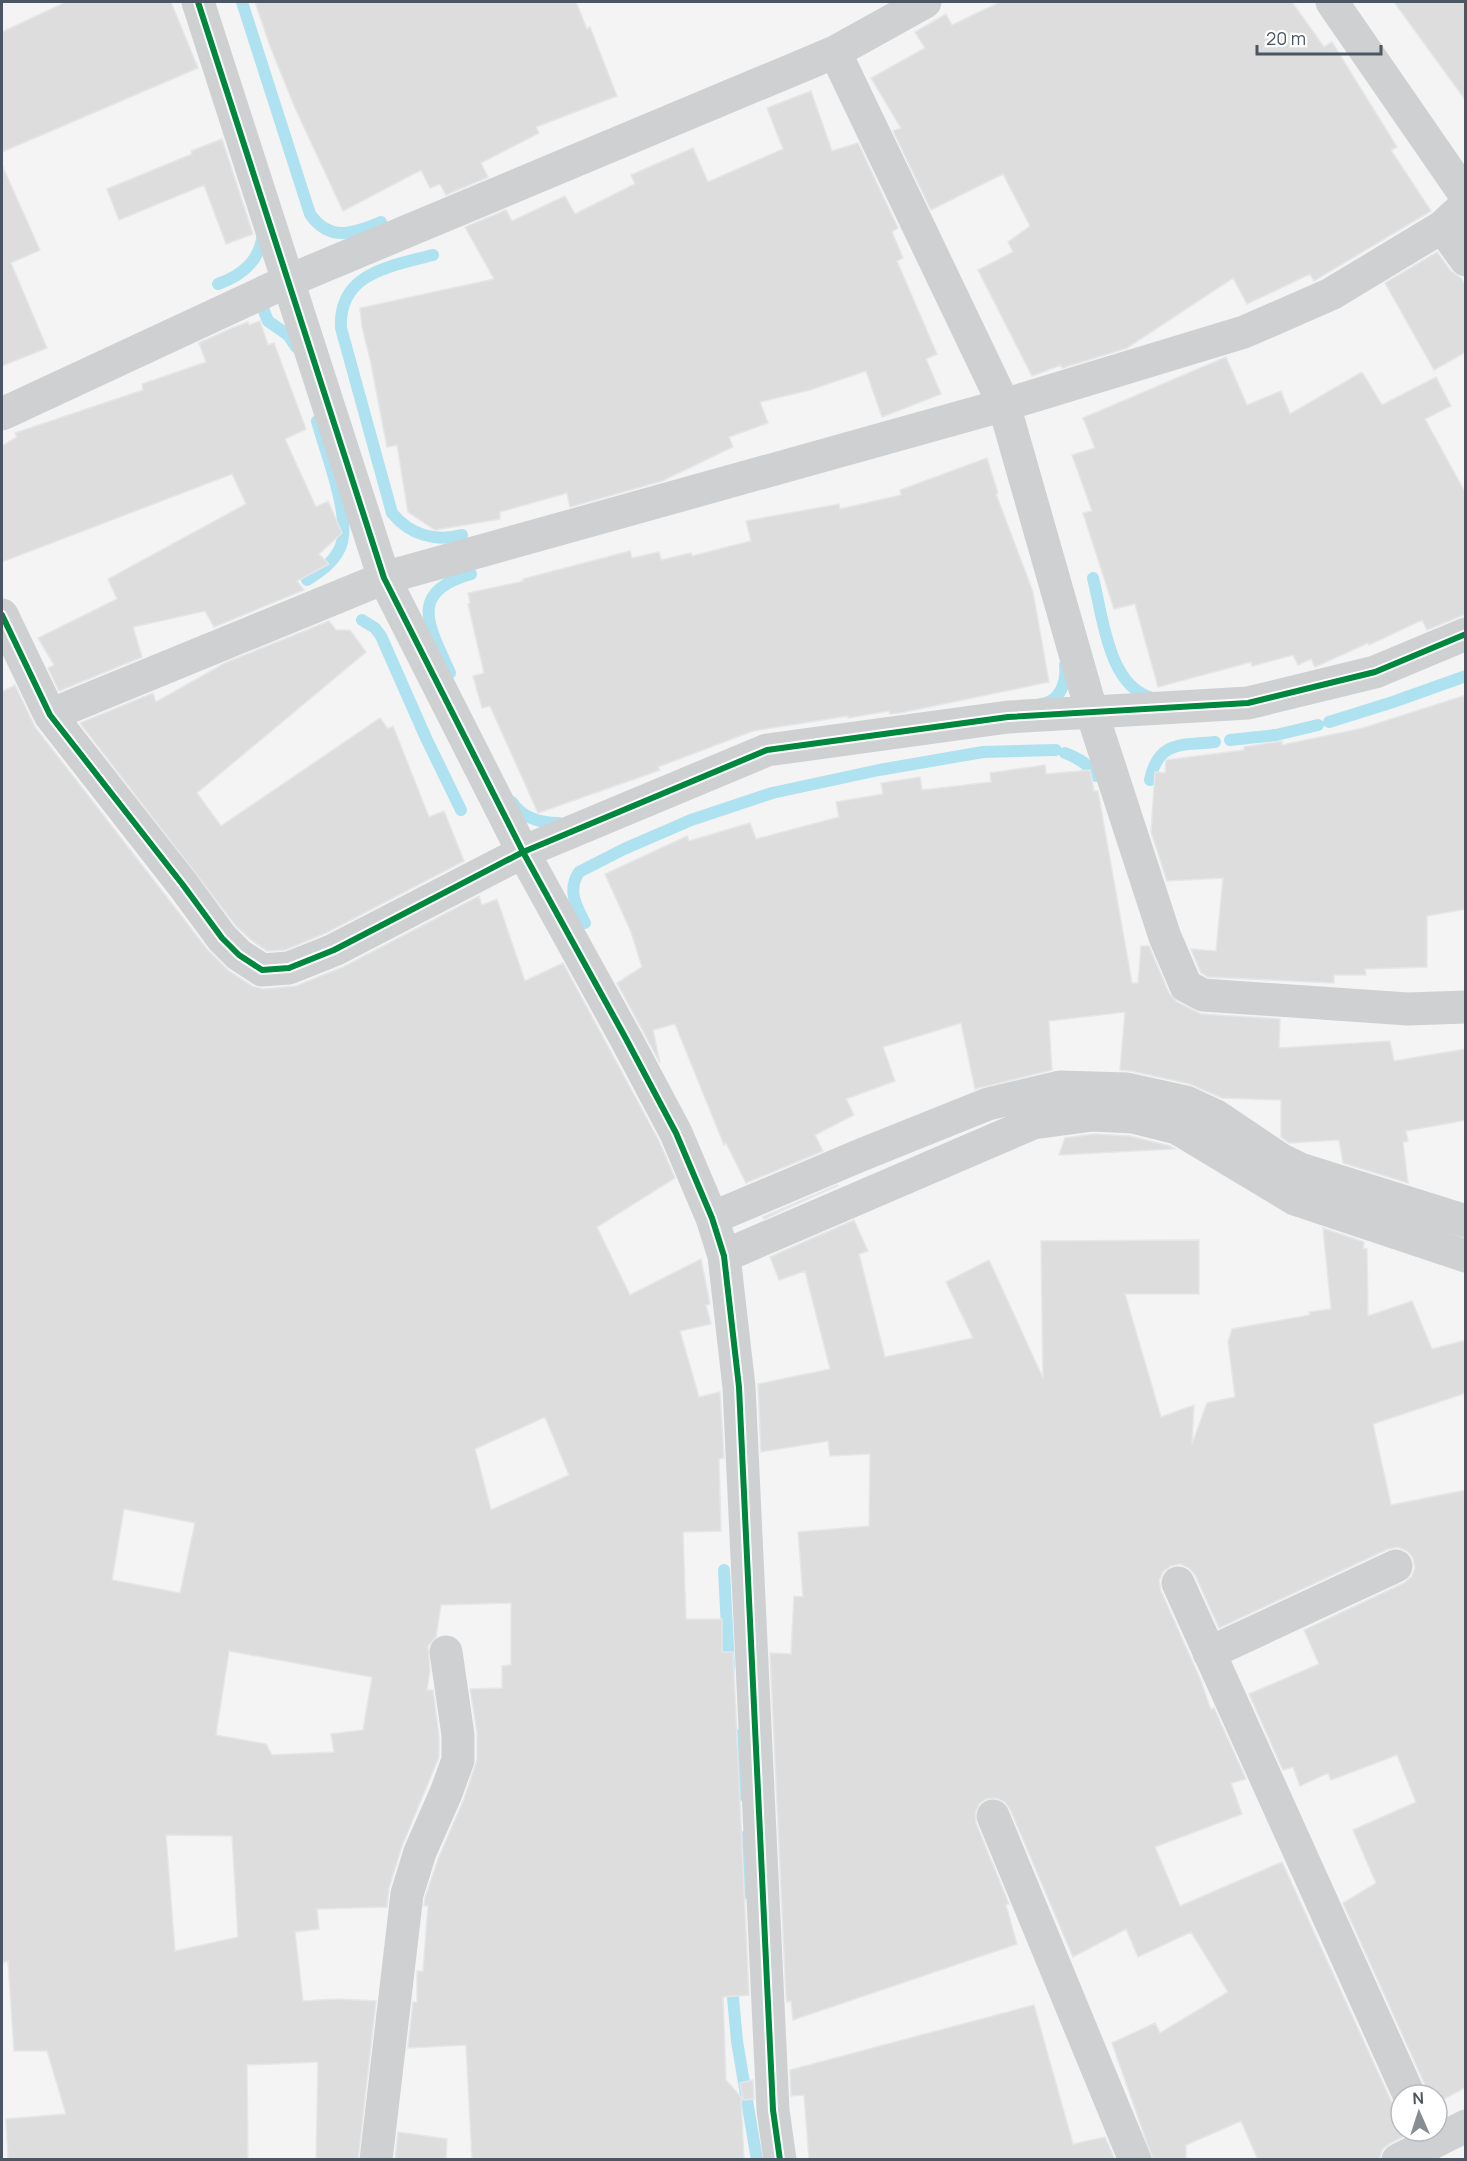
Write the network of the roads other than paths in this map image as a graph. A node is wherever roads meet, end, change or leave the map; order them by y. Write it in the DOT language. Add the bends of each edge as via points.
graph roads {
  1 [pos="198,2"];
  2 [pos="926,2"];
  3 [pos="1332,2"];
  4 [pos="835,52"];
  5 [pos="1466,196"];
  6 [pos="1454,216"];
  7 [pos="1466,260"];
  8 [pos="288,281"];
  9 [pos="1004,405"];
  10 [pos="2,414"];
  11 [pos="384,578"];
  12 [pos="2,615"];
  13 [pos="1466,634"];
  14 [pos="1092,713"];
  15 [pos="50,715"];
  16 [pos="523,852"];
  17 [pos="1466,1007"];
  18 [pos="712,1218"];
  19 [pos="1466,1221"];
  20 [pos="724,1256"];
  21 [pos="1466,1256"];
  22 [pos="1396,1566"];
  23 [pos="1178,1583"];
  24 [pos="446,1652"];
  25 [pos="1209,1653"];
  26 [pos="993,1816"];
  27 [pos="1404,2083"];
  28 [pos="1466,2126"];
  29 [pos="1449,2131"];
  30 [pos="1420,2143"];
  31 [pos="376,2160"];
  32 [pos="780,2160"];
  33 [pos="1135,2160"];
  34 [pos="1398,2160"];
  1 -- 8 [label="street"];
  2 -- 4 [label="street"];
  3 -- 5 [label="street"];
  4 -- 8 [label="street"];
  4 -- 9 [label="street"];
  6 -- 7 [label="street"];
  6 -- 9 [label="street" via="1331,294 1244,332"];
  8 -- 10 [label="street"];
  8 -- 11 [label="street"];
  9 -- 11 [label="street"];
  9 -- 14 [label="street"];
  11 -- 15 [label="street"];
  11 -- 16 [label="street"];
  12 -- 15 [label="street"];
  13 -- 14 [label="street" via="1375,672 1248,703"];
  14 -- 16 [label="street" via="1008,717 767,750"];
  14 -- 17 [label="street" via="1169,947 1186,986 1203,995 1408,1009"];
  15 -- 16 [label="street" via="222,938 262,970 289,968 334,950"];
  16 -- 18 [label="street" via="676,1133"];
  18 -- 19 [label="street" via="988,1104 1060,1087 1091,1086 1127,1089 1186,1102 1216,1116 1300,1169"];
  18 -- 20 [label="street"];
  20 -- 21 [label="street" via="1033,1123 1093,1115 1133,1117 1177,1128 1294,1199"];
  20 -- 32 [label="street" via="739,1388 773,2110"];
  22 -- 25 [label="street"];
  23 -- 25 [label="street"];
  24 -- 31 [label="street" via="458,1760 407,1894"];
  25 -- 27 [label="street"];
  26 -- 33 [label="street"];
  28 -- 29 [label="street"];
  30 -- 34 [label="street"];
}
